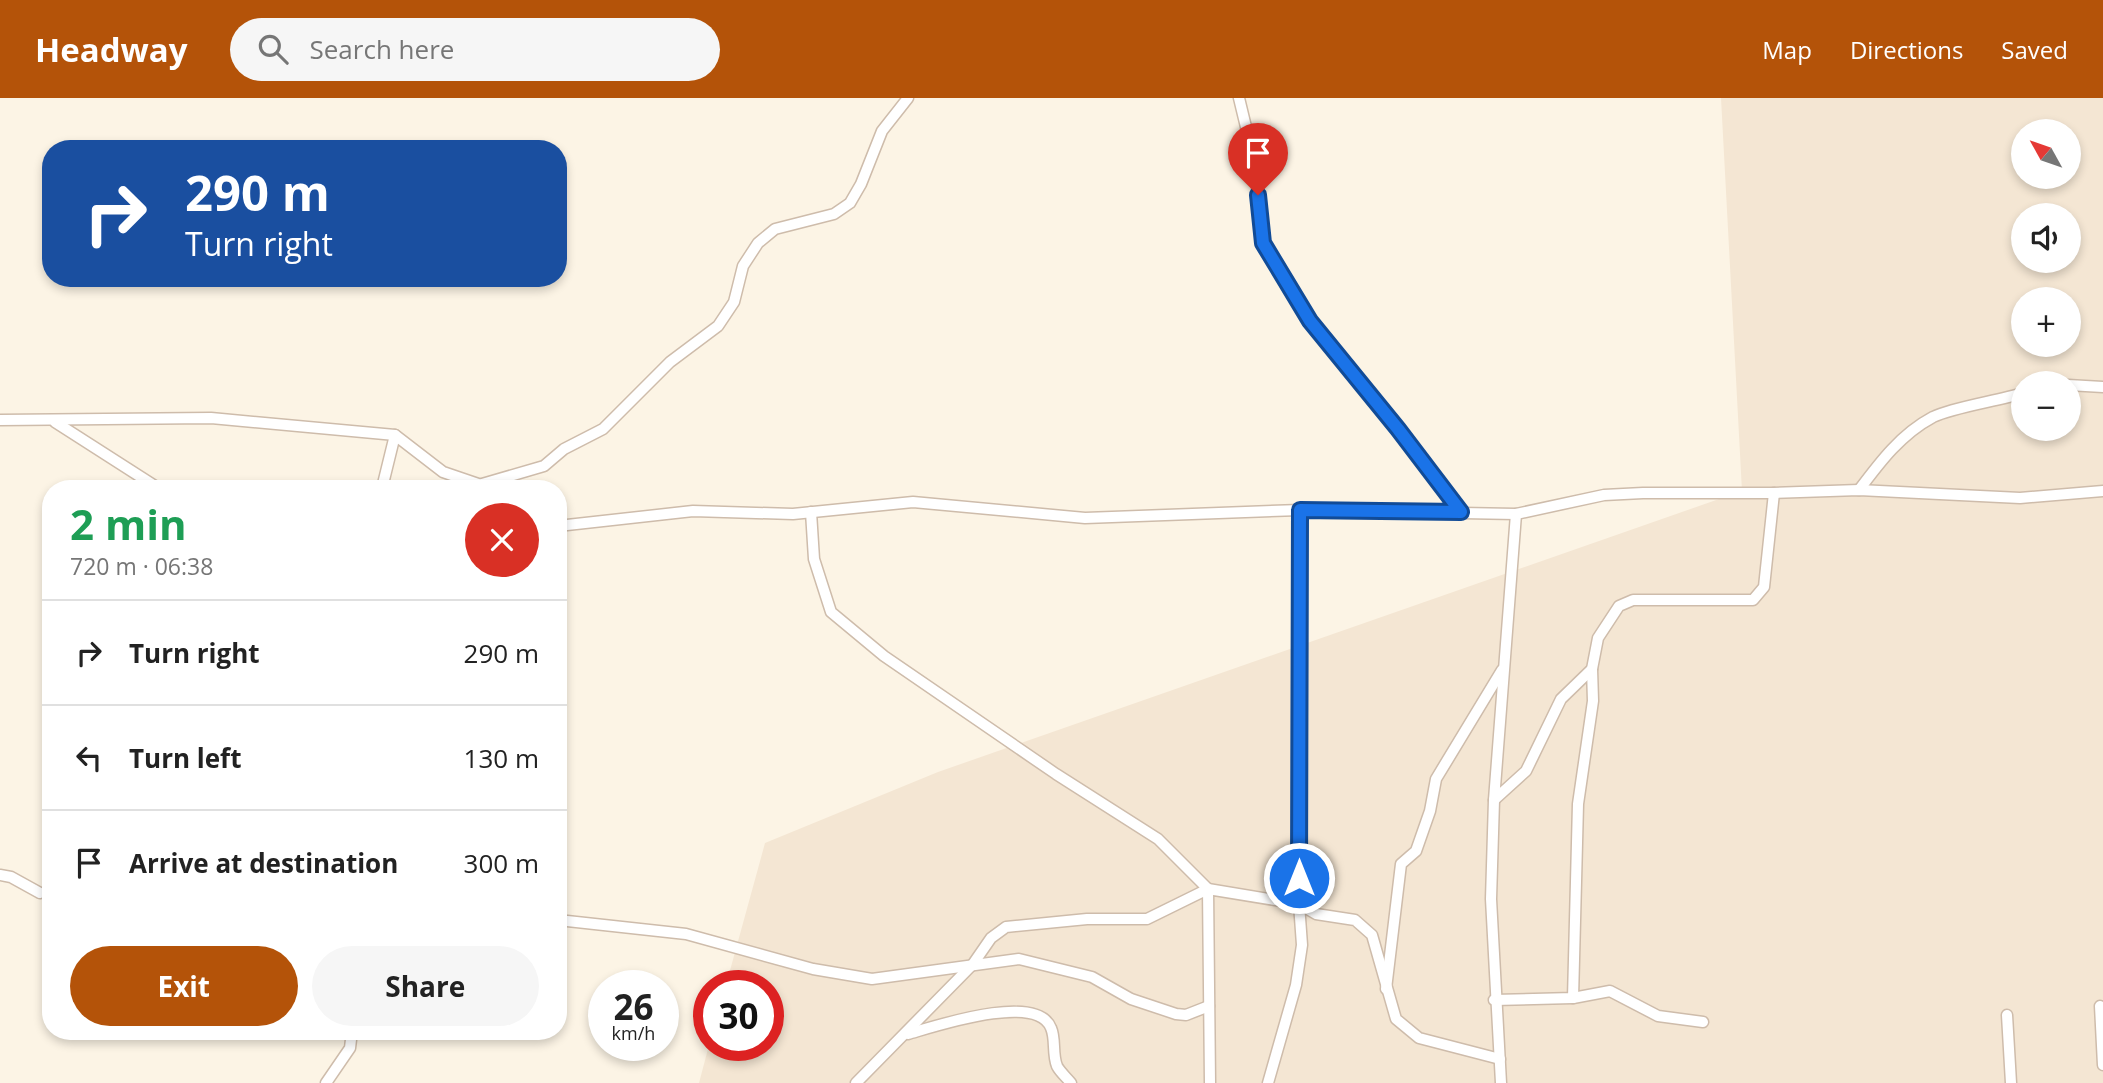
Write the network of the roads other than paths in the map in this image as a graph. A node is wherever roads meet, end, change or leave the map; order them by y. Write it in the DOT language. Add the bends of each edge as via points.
graph roads {
  1 [pos="908,98"];
  2 [pos="1239,98"];
  3 [pos="2081,386"];
  4 [pos="2103,387"];
  5 [pos="2011,396"];
  6 [pos="0,420"];
  7 [pos="54,421"];
  8 [pos="395,435"];
  9 [pos="146,480"];
  10 [pos="384,480"];
  11 [pos="468,480"];
  12 [pos="503,480"];
  13 [pos="1859,490"];
  14 [pos="2103,491"];
  15 [pos="1774,493"];
  16 [pos="1300,510"];
  17 [pos="811,512"];
  18 [pos="1461,512"];
  19 [pos="1516,514"];
  20 [pos="567,525"];
  21 [pos="1504,666"];
  22 [pos="1592,669"];
  23 [pos="1494,800"];
  24 [pos="0,876"];
  25 [pos="1209,889"];
  26 [pos="40,893"];
  27 [pos="1299,904"];
  28 [pos="567,921"];
  29 [pos="973,964"];
  30 [pos="1386,989"];
  31 [pos="1573,999"];
  32 [pos="1494,1000"];
  33 [pos="1209,1006"];
  34 [pos="2099,1006"];
  35 [pos="2007,1015"];
  36 [pos="1703,1022"];
  37 [pos="906,1034"];
  38 [pos="351,1040"];
  39 [pos="1500,1059"];
  40 [pos="2103,1065"];
  41 [pos="327,1083"];
  42 [pos="856,1083"];
  43 [pos="1070,1083"];
  44 [pos="1210,1083"];
  45 [pos="1268,1083"];
  46 [pos="1501,1083"];
  47 [pos="2011,1083"];
  1 -- 12 [label="street" via="883,131 850,204 834,214 775,229 758,243 743,266 734,302 718,326 670,362 603,429 564,449 544,466"];
  2 -- 18 [label="street" via="1254,160 1263,243 1310,321"];
  3 -- 4 [label="street"];
  5 -- 13 [label="street" via="1934,416 1905,436"];
  6 -- 7 [label="street"];
  7 -- 8 [label="street" via="211,418"];
  7 -- 9 [label="street"];
  8 -- 10 [label="street"];
  8 -- 11 [label="street" via="443,472"];
  13 -- 14 [label="street" via="2020,498"];
  13 -- 15 [label="street"];
  15 -- 19 [label="street" via="1604,495"];
  15 -- 22 [label="street" via="1764,587 1753,600 1633,600 1619,606 1598,638"];
  16 -- 17 [label="street" via="1085,518 913,502"];
  16 -- 18 [label="street"];
  16 -- 27 [label="street"];
  17 -- 20 [label="street" via="693,511"];
  17 -- 25 [label="street" via="814,559 831,612 884,656 1158,839"];
  18 -- 19 [label="street"];
  19 -- 21 [label="street"];
  21 -- 23 [label="street"];
  21 -- 30 [label="street" via="1436,779 1416,851 1401,864"];
  22 -- 23 [label="street" via="1561,699 1526,771"];
  22 -- 31 [label="street" via="1593,701 1578,804"];
  23 -- 32 [label="street"];
  24 -- 26 [label="street"];
  25 -- 27 [label="street"];
  25 -- 29 [label="street" via="1147,919 1006,927 991,938"];
  25 -- 33 [label="street"];
  27 -- 30 [label="street" via="1316,914 1355,920 1372,935"];
  27 -- 45 [label="street" via="1302,945 1296,985"];
  28 -- 29 [label="street" via="686,934 813,970 872,979"];
  29 -- 33 [label="street" via="1019,959 1080,974 1176,1014"];
  29 -- 37 [label="street"];
  30 -- 39 [label="street" via="1396,1019 1419,1038"];
  31 -- 32 [label="street"];
  31 -- 36 [label="street" via="1610,990 1658,1016"];
  32 -- 39 [label="street"];
  33 -- 44 [label="street"];
  34 -- 40 [label="street"];
  35 -- 47 [label="street"];
  37 -- 42 [label="street"];
  37 -- 43 [label="street" via="1019,1010 1038,1014 1051,1027 1057,1066"];
  38 -- 41 [label="street"];
  39 -- 46 [label="street"];
}
